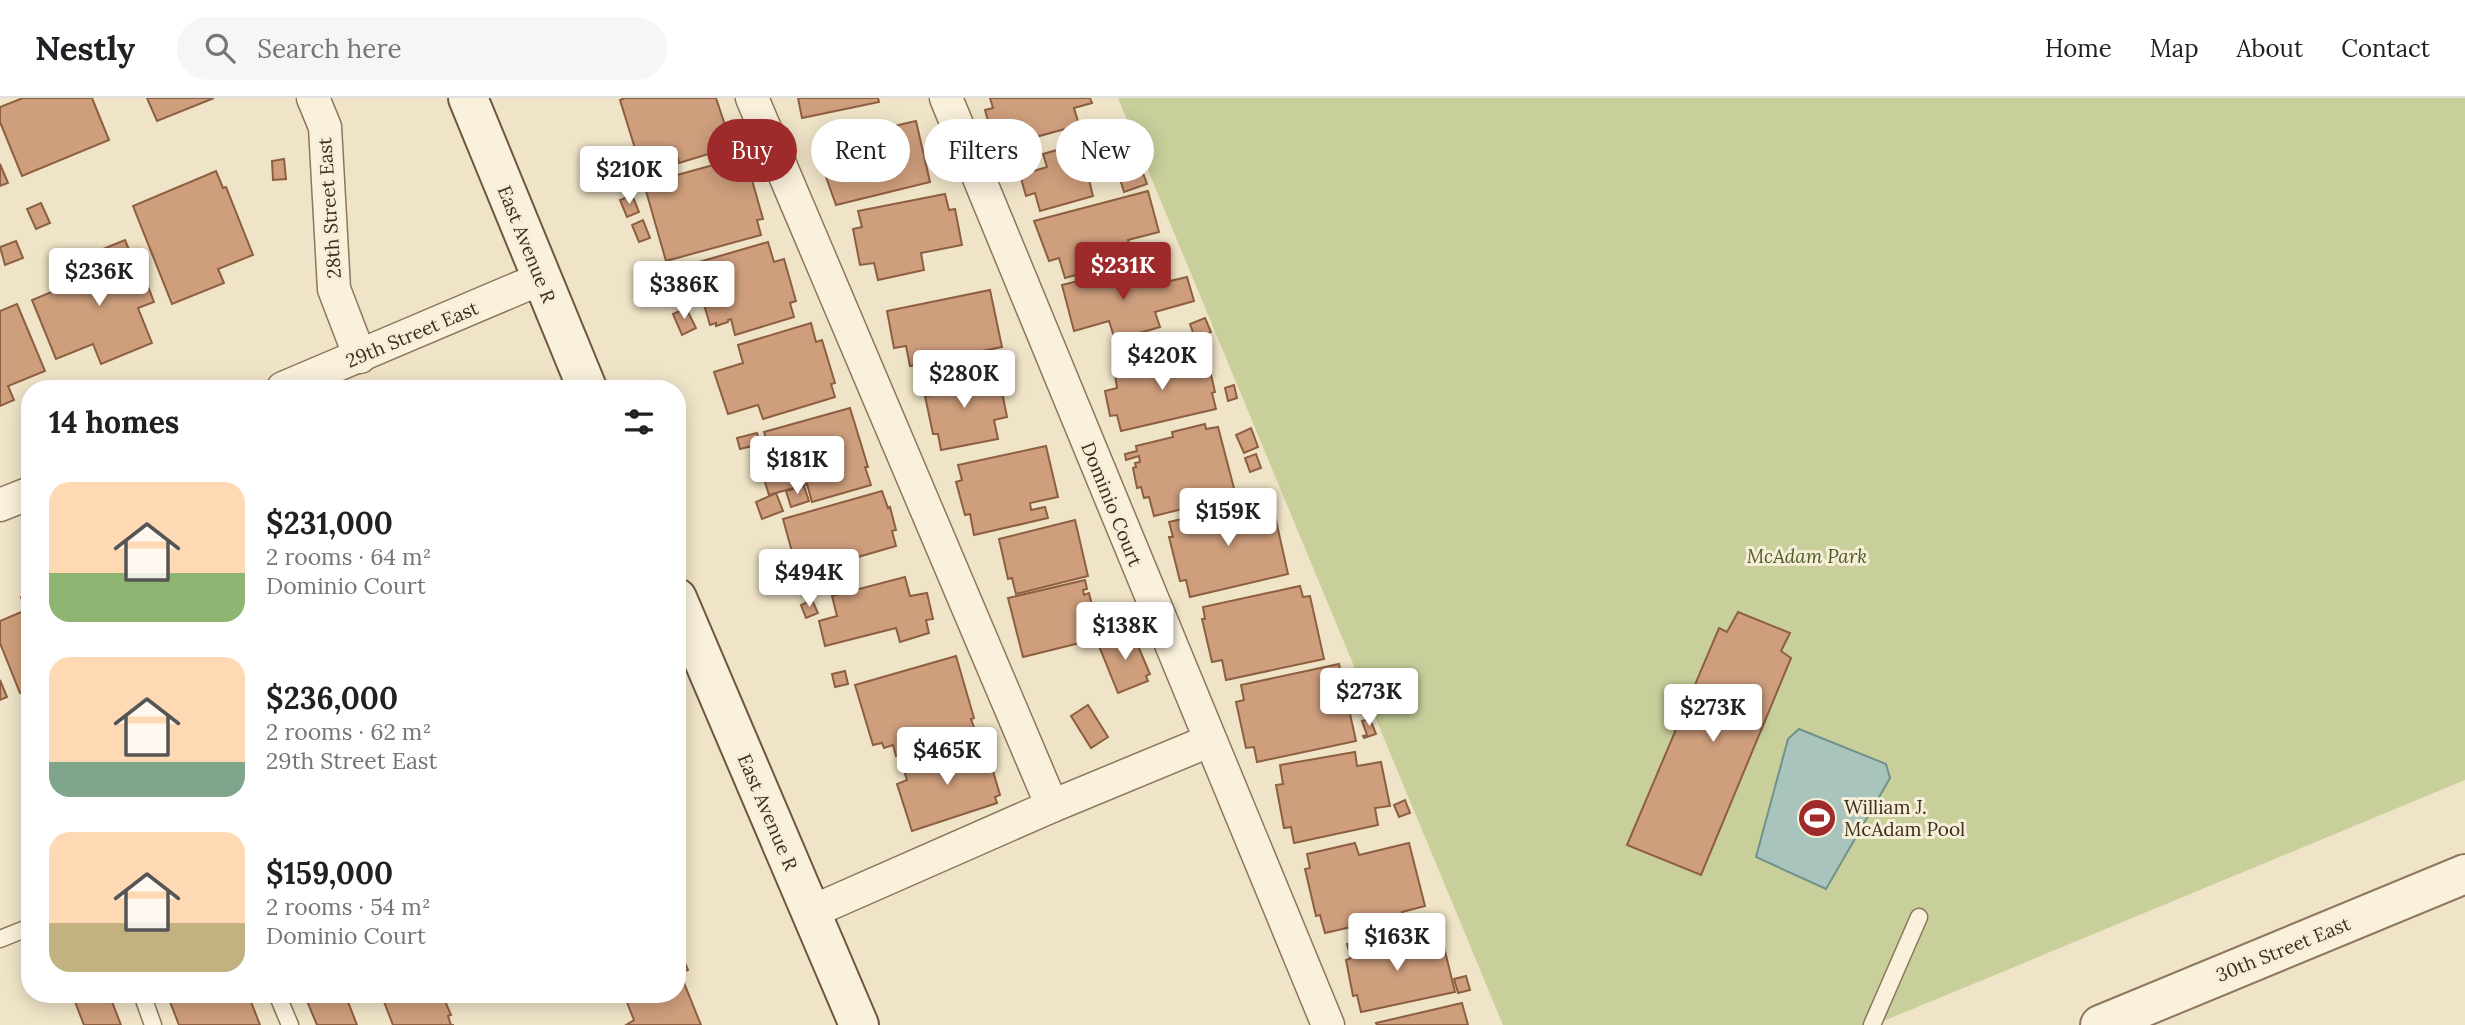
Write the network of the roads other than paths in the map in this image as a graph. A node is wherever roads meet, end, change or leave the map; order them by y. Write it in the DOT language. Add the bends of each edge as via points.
graph roads {
  1 [pos="313,98"];
  2 [pos="468,98"];
  3 [pos="752,98"];
  4 [pos="946,98"];
  5 [pos="540,279"];
  6 [pos="360,357"];
  7 [pos="303,380"];
  8 [pos="584,380"];
  9 [pos="21,497"];
  10 [pos="0,505"];
  11 [pos="686,619"];
  12 [pos="1209,741"];
  13 [pos="1052,806"];
  14 [pos="2465,874"];
  15 [pos="811,912"];
  16 [pos="1919,917"];
  17 [pos="21,931"];
  18 [pos="0,939"];
  19 [pos="145,1003"];
  20 [pos="280,1003"];
  21 [pos="153,1025"];
  22 [pos="289,1025"];
  23 [pos="859,1025"];
  24 [pos="1328,1025"];
  25 [pos="1872,1025"];
  26 [pos="2100,1025"];
  1 -- 6 [label="street, 28th Street East" via="324,127 334,289"];
  2 -- 5 [label="main road, East Avenue R"];
  3 -- 13 [label="street"];
  4 -- 12 [label="street, Dominio Court"];
  5 -- 6 [label="street, 29th Street East"];
  5 -- 8 [label="main road, East Avenue R"];
  6 -- 7 [label="street, 29th Street East"];
  9 -- 10 [label="street"];
  11 -- 15 [label="main road, East Avenue R"];
  12 -- 13 [label="street"];
  12 -- 24 [label="street, Dominio Court"];
  13 -- 15 [label="street"];
  14 -- 26 [label="main road, 30th Street East"];
  15 -- 23 [label="main road, East Avenue R"];
  16 -- 25 [label="lane"];
  17 -- 18 [label="lane"];
  19 -- 21 [label="lane"];
  20 -- 22 [label="lane"];
}
